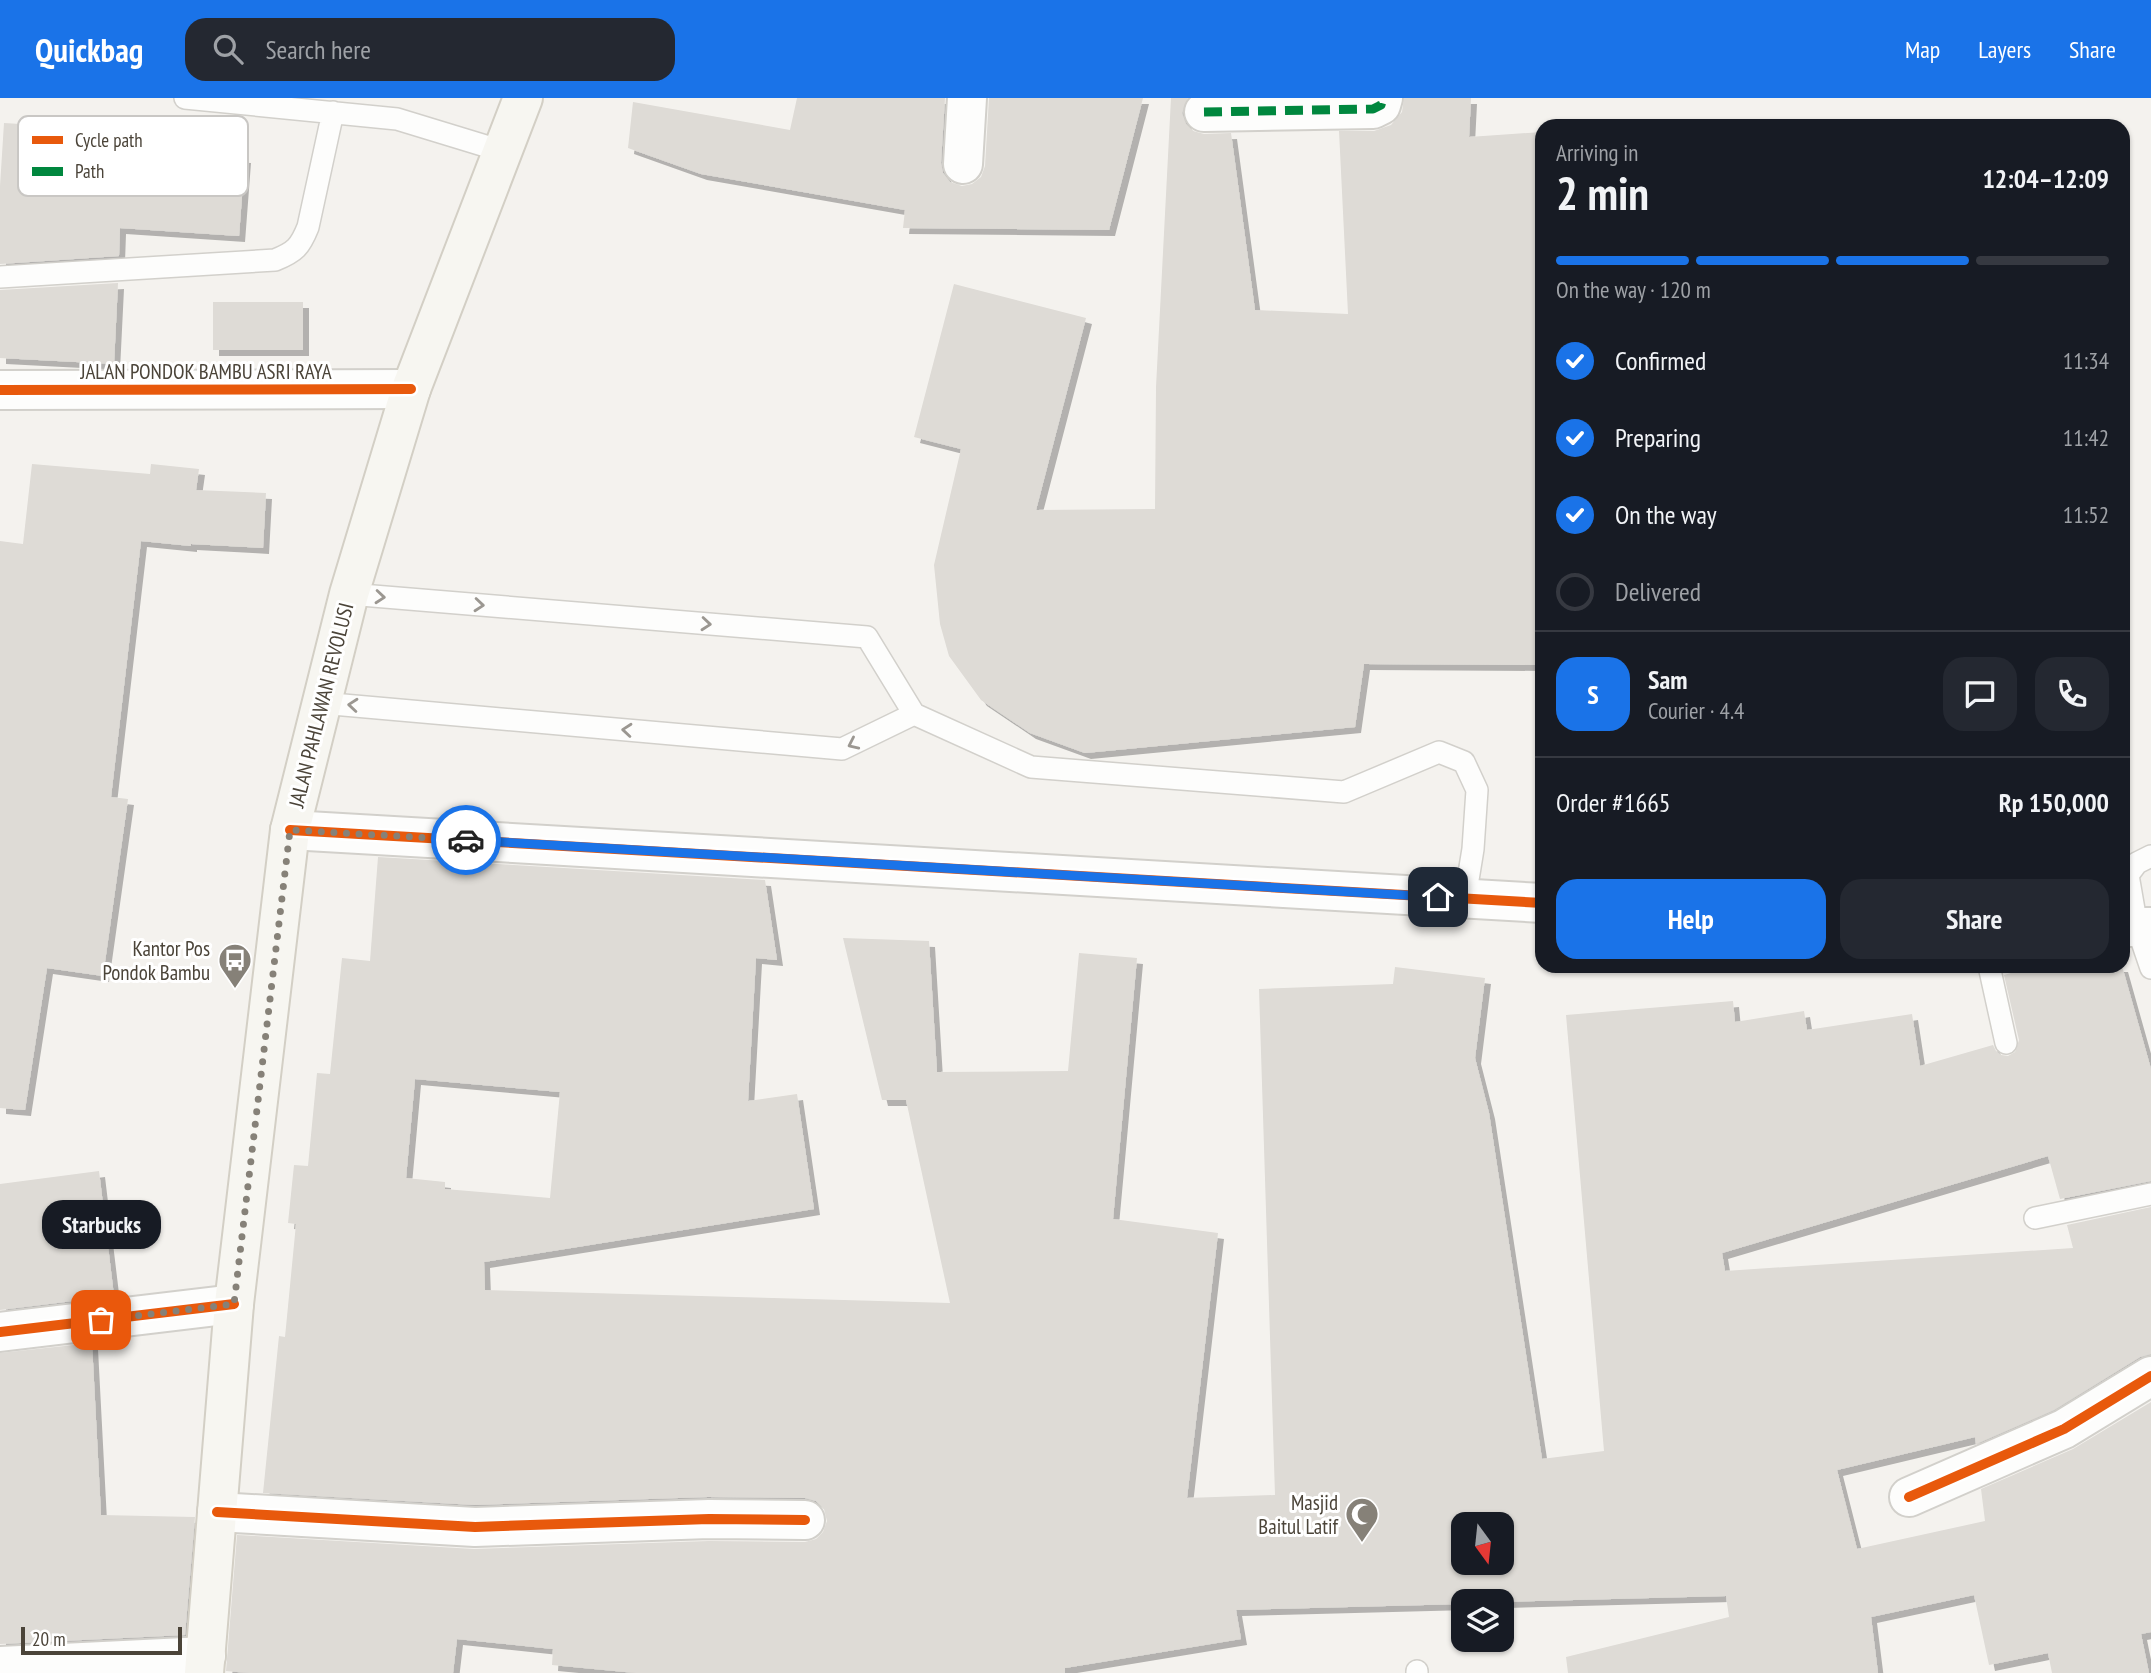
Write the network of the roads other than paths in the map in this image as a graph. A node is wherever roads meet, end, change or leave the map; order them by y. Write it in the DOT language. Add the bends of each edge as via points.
graph roads {
  1 [pos="184,98"];
  2 [pos="523,98"];
  3 [pos="967,98"];
  4 [pos="1383,98"];
  5 [pos="334,112"];
  6 [pos="1204,112"];
  7 [pos="502,151"];
  8 [pos="963,164"];
  9 [pos="0,277"];
  10 [pos="411,389"];
  11 [pos="0,390"];
  12 [pos="349,594"];
  13 [pos="321,703"];
  14 [pos="914,714"];
  15 [pos="290,830"];
  16 [pos="2151,856"];
  17 [pos="2130,872"];
  18 [pos="2130,887"];
  19 [pos="1465,898"];
  20 [pos="1535,903"];
  21 [pos="2137,927"];
  22 [pos="2151,968"];
  23 [pos="1991,973"];
  24 [pos="2006,1043"];
  25 [pos="2151,1194"];
  26 [pos="2035,1219"];
  27 [pos="234,1304"];
  28 [pos="0,1332"];
  29 [pos="2151,1376"];
  30 [pos="1909,1497"];
  31 [pos="217,1512"];
  32 [pos="805,1520"];
  33 [pos="0,1665"];
  34 [pos="205,1665"];
  1 -- 5 [label="lane"];
  2 -- 7 [label="main road, JALAN PAHLAWAN REVOLUSI"];
  3 -- 8 [label="street"];
  4 -- 6 [label="street" via="1373,109"];
  5 -- 7 [label="lane" via="397,119"];
  5 -- 9 [label="lane" via="308,227 292,254 275,260"];
  7 -- 10 [label="main road, JALAN PAHLAWAN REVOLUSI"];
  10 -- 11 [label="street, JALAN PONDOK BAMBU ASRI RAYA"];
  10 -- 12 [label="main road, JALAN PAHLAWAN REVOLUSI"];
  12 -- 13 [label="main road, JALAN PAHLAWAN REVOLUSI"];
  12 -- 14 [label="lane, one-way" via="867,637"];
  14 -- 13 [label="lane, one-way" via="842,749"];
  13 -- 15 [label="main road, JALAN PAHLAWAN REVOLUSI"];
  14 -- 19 [label="lane" via="1031,767 1344,792 1439,752 1464,762 1477,790"];
  15 -- 19 [label="street"];
  15 -- 27 [label="main road, JALAN PAHLAWAN REVOLUSI"];
  16 -- 17 [label="lane"];
  18 -- 21 [label="lane"];
  19 -- 20 [label="street"];
  21 -- 22 [label="lane"];
  23 -- 24 [label="lane"];
  25 -- 26 [label="lane"];
  27 -- 28 [label="street"];
  27 -- 31 [label="main road, JALAN PAHLAWAN REVOLUSI"];
  29 -- 30 [label="street" via="2064,1429"];
  31 -- 32 [label="street" via="475,1527"];
  31 -- 34 [label="main road, JALAN PAHLAWAN REVOLUSI"];
  33 -- 34 [label="street"];
}
